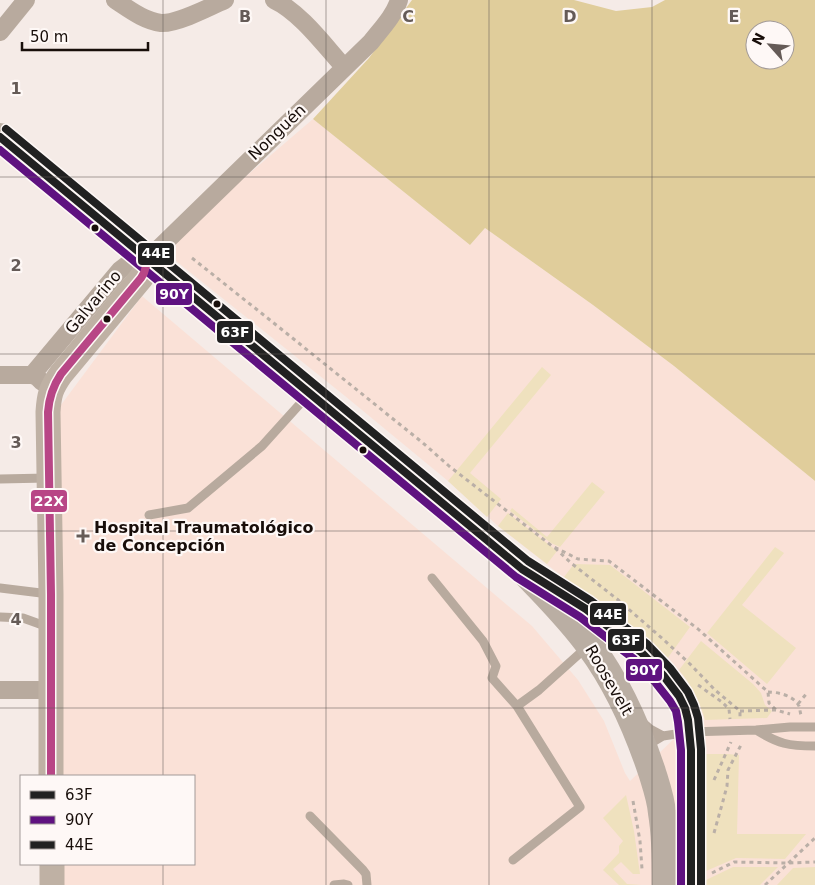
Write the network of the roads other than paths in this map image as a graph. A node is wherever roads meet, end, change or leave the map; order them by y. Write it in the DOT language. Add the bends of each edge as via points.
graph roads {
  1 [pos="26,0"];
  2 [pos="115,0"];
  3 [pos="225,0"];
  4 [pos="274,0"];
  5 [pos="399,0"];
  6 [pos="0,32"];
  7 [pos="344,67"];
  8 [pos="0,137"];
  9 [pos="148,259"];
  10 [pos="0,375"];
  11 [pos="32,375"];
  12 [pos="309,394"];
  13 [pos="48,398"];
  14 [pos="0,478"];
  15 [pos="49,478"];
  16 [pos="149,515"];
  17 [pos="522,569"];
  18 [pos="432,578"];
  19 [pos="0,588"];
  20 [pos="50,594"];
  21 [pos="0,617"];
  22 [pos="51,628"];
  23 [pos="590,645"];
  24 [pos="0,690"];
  25 [pos="51,690"];
  26 [pos="517,706"];
  27 [pos="815,726"];
  28 [pos="756,730"];
  29 [pos="689,732"];
  30 [pos="654,745"];
  31 [pos="815,746"];
  32 [pos="51,775"];
  33 [pos="310,816"];
  34 [pos="513,860"];
  35 [pos="52,865"];
  36 [pos="701,879"];
  37 [pos="654,881"];
  38 [pos="52,885"];
  39 [pos="334,885"];
  40 [pos="348,885"];
  41 [pos="367,885"];
  1 -- 6 [label="street"];
  2 -- 3 [label="street" via="142,16 163,23"];
  4 -- 7 [label="street" via="298,16"];
  5 -- 7 [label="street, Nonguén" via="388,22"];
  7 -- 9 [label="street, Nonguén"];
  8 -- 9 [label="main road, Roosevelt"];
  9 -- 11 [label="street, Galvarino" via="133,261 120,270"];
  9 -- 12 [label="main road, Roosevelt"];
  9 -- 13 [label="main road, Galvarino" via="141,278 62,374"];
  10 -- 11 [label="street"];
  11 -- 13 [label="street" via="44,384"];
  12 -- 16 [label="lane" via="262,446 188,508"];
  12 -- 17 [label="main road, Roosevelt"];
  13 -- 15 [label="main road"];
  14 -- 15 [label="lane"];
  15 -- 20 [label="main road"];
  17 -- 23 [label="main road, Roosevelt"];
  17 -- 29 [label="main road, Roosevelt" via="586,610 640,652 679,696 685,708"];
  18 -- 26 [label="lane" via="483,641 496,666 492,678"];
  19 -- 20 [label="lane"];
  20 -- 22 [label="main road"];
  21 -- 22 [label="lane" via="23,618"];
  22 -- 25 [label="main road"];
  23 -- 26 [label="lane"];
  23 -- 30 [label="main road, Roosevelt"];
  24 -- 25 [label="street"];
  25 -- 32 [label="main road"];
  26 -- 34 [label="lane" via="580,807"];
  27 -- 28 [label="lane"];
  28 -- 29 [label="lane"];
  28 -- 31 [label="lane" via="783,744"];
  29 -- 30 [label="lane"];
  29 -- 36 [label="main road, Roosevelt" via="692,801"];
  30 -- 37 [label="main road, Roosevelt" via="666,865"];
  33 -- 41 [label="lane" via="363,870"];
  35 -- 38 [label="main road"];
  39 -- 40 [label="lane"];
}
